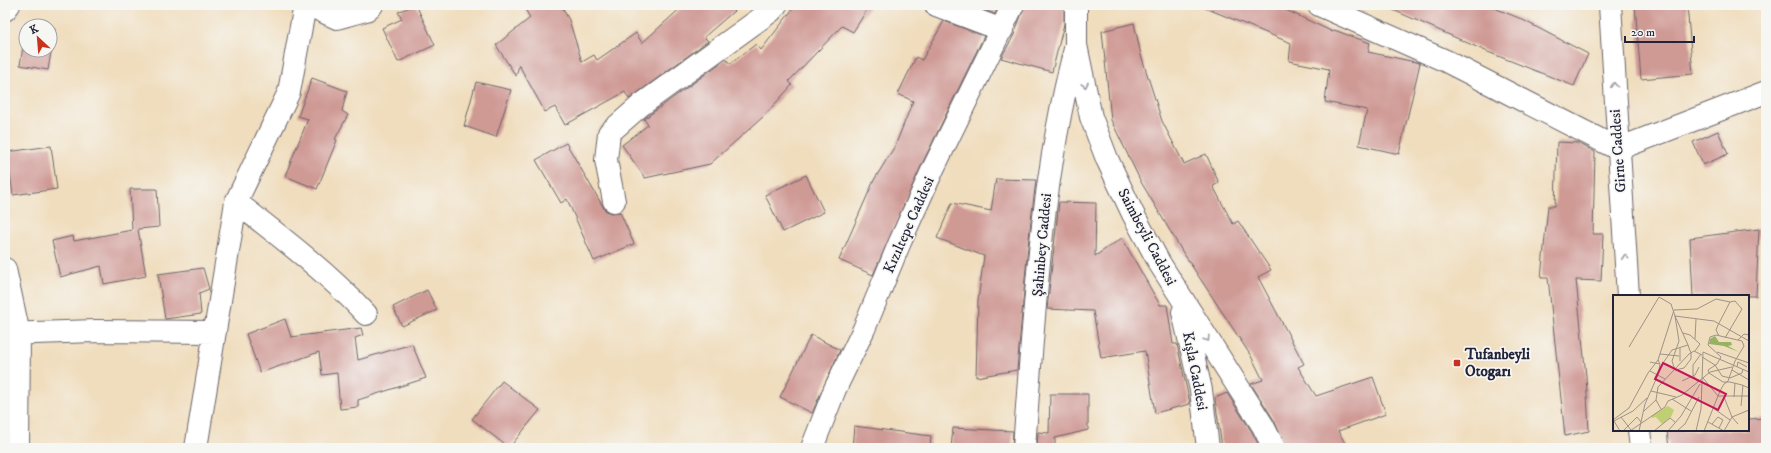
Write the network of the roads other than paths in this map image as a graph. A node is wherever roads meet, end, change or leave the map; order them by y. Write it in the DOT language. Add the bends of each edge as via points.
graph roads {
  1 [pos="305,5"];
  2 [pos="309,5"];
  3 [pos="372,5"];
  4 [pos="776,5"];
  5 [pos="936,5"];
  6 [pos="1014,5"];
  7 [pos="1076,5"];
  8 [pos="1319,5"];
  9 [pos="1610,5"];
  10 [pos="1002,30"];
  11 [pos="1076,45"];
  12 [pos="1765,93"];
  13 [pos="1618,149"];
  14 [pos="614,201"];
  15 [pos="236,202"];
  16 [pos="5,269"];
  17 [pos="1178,294"];
  18 [pos="1628,295"];
  19 [pos="366,314"];
  20 [pos="215,332"];
  21 [pos="12,334"];
  22 [pos="1639,431"];
  23 [pos="18,448"];
  24 [pos="196,448"];
  25 [pos="812,448"];
  26 [pos="1024,448"];
  27 [pos="1208,448"];
  28 [pos="1274,448"];
  29 [pos="1641,448"];
  1 -- 15 [label="street" via="290,92"];
  2 -- 3 [label="street" via="338,18 366,10"];
  4 -- 14 [label="street" via="641,105 609,133 606,160"];
  5 -- 10 [label="street"];
  6 -- 10 [label="street, Kızıltepe Caddesi"];
  7 -- 11 [label="street, Saimbeyli Caddesi"];
  8 -- 13 [label="street" via="1446,61"];
  13 -- 9 [label="street, Girne Caddesi, one-way"];
  10 -- 25 [label="street, Kızıltepe Caddesi" via="933,169 864,329 835,389"];
  11 -- 17 [label="street, Saimbeyli Caddesi, one-way" via="1091,116 1107,158 1133,214"];
  11 -- 26 [label="street, Şahinbey Caddesi" via="1061,101 1048,180"];
  12 -- 13 [label="street"];
  18 -- 13 [label="street, Girne Caddesi, one-way"];
  15 -- 19 [label="street" via="300,252"];
  15 -- 20 [label="street"];
  16 -- 21 [label="street"];
  17 -- 27 [label="street, Kışla Caddesi" via="1202,390"];
  17 -- 28 [label="street, Saimbeyli Caddesi, one-way"];
  20 -- 21 [label="street" via="103,331"];
  20 -- 24 [label="street"];
  21 -- 23 [label="street"];
  22 -- 29 [label="street"];
}
